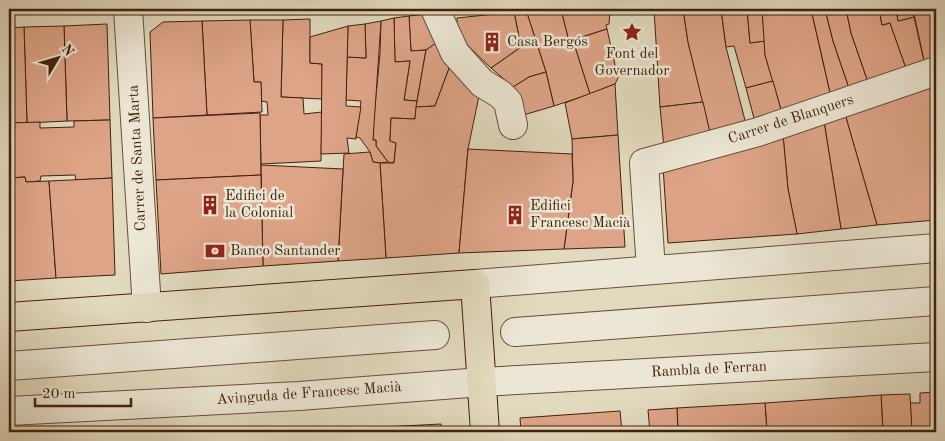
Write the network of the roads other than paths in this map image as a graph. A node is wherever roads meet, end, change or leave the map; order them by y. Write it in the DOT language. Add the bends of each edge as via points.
graph roads {
  1 [pos="128,9"];
  2 [pos="435,9"];
  3 [pos="936,71"];
  4 [pos="514,125"];
  5 [pos="936,248"];
  6 [pos="651,270"];
  7 [pos="475,284"];
  8 [pos="936,301"];
  9 [pos="147,308"];
  10 [pos="9,317"];
  11 [pos="515,332"];
  12 [pos="436,336"];
  13 [pos="936,358"];
  14 [pos="9,366"];
  15 [pos="482,382"];
  16 [pos="9,411"];
  17 [pos="485,432"];
  1 -- 9 [label="street, Carrer de Santa Marta"];
  2 -- 4 [label="street" via="455,53 482,83 508,102"];
  3 -- 6 [label="street, Carrer de Blanquers" via="758,132 644,163"];
  5 -- 6 [label="street"];
  6 -- 7 [label="street"];
  7 -- 9 [label="main road"];
  7 -- 15 [label="main road"];
  8 -- 11 [label="street"];
  9 -- 10 [label="main road"];
  12 -- 14 [label="street"];
  13 -- 15 [label="street, Rambla de Ferran"];
  15 -- 16 [label="street, Avinguda de Francesc Macià" via="299,396"];
  15 -- 17 [label="main road"];
}
